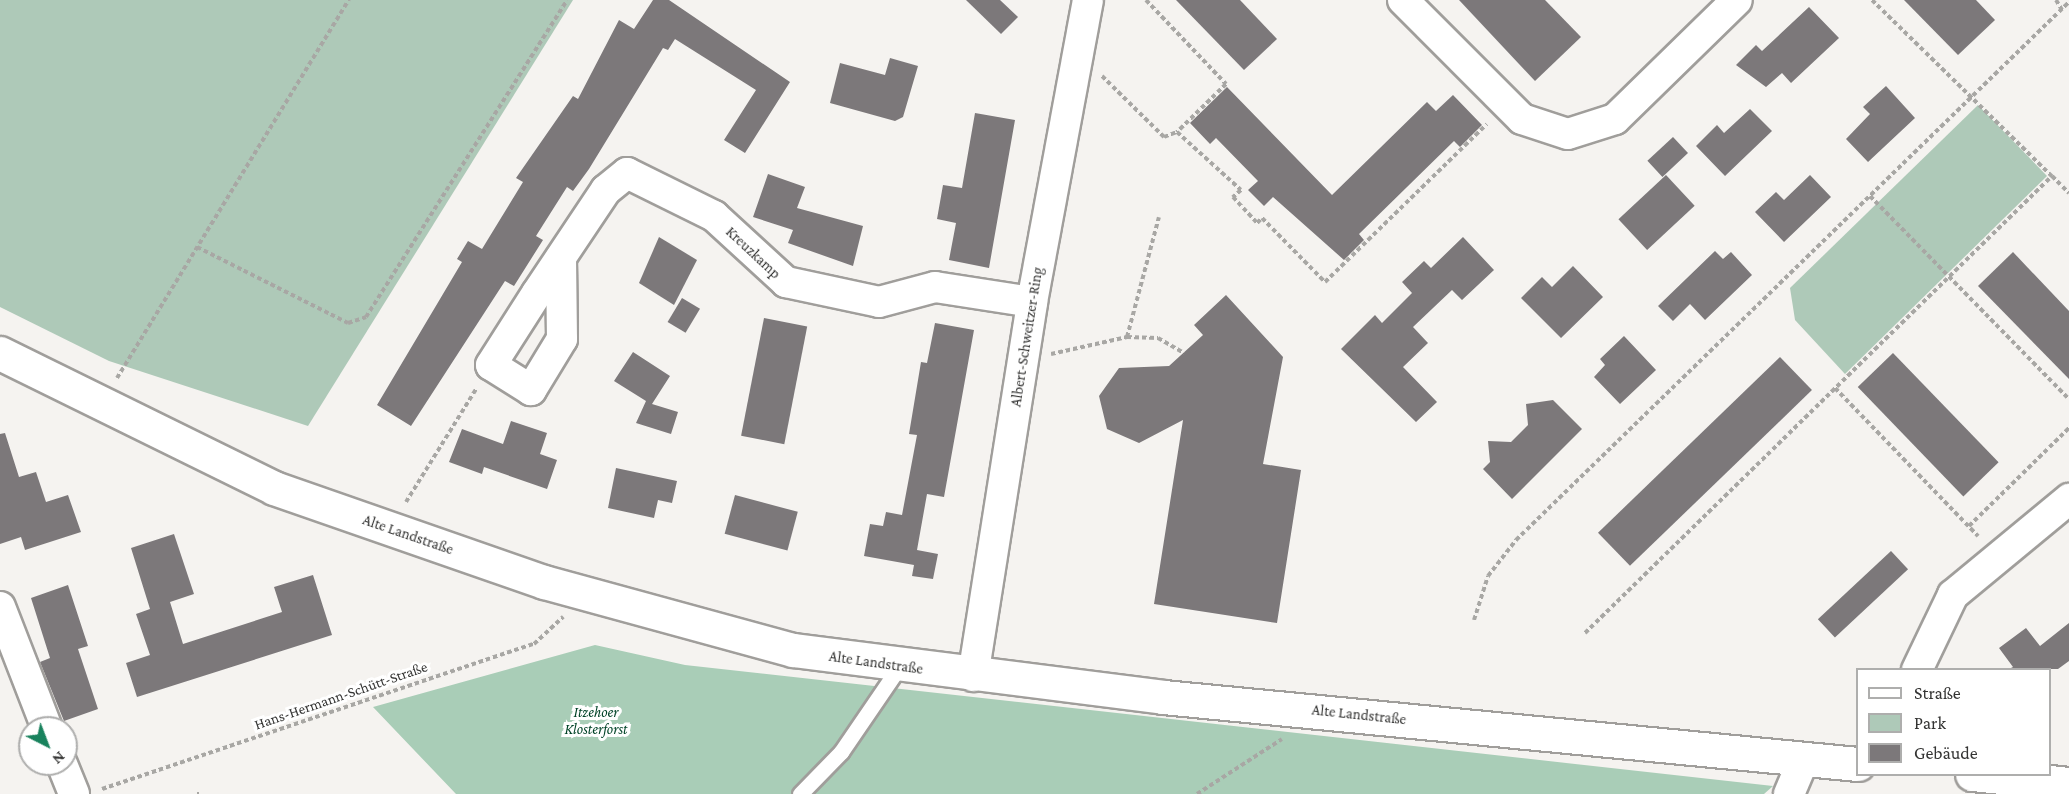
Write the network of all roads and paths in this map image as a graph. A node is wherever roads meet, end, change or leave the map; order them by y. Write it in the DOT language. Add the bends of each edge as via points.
graph roads {
  1 [pos="349,0"];
  2 [pos="567,0"];
  3 [pos="1088,0"];
  4 [pos="1146,0"];
  5 [pos="1403,0"];
  6 [pos="1737,0"];
  7 [pos="1872,0"];
  8 [pos="2056,0"];
  9 [pos="2069,2"];
  10 [pos="2062,10"];
  11 [pos="1078,53"];
  12 [pos="1974,95"];
  13 [pos="1507,105"];
  14 [pos="1177,132"];
  15 [pos="2052,176"];
  16 [pos="2069,193"];
  17 [pos="1870,196"];
  18 [pos="1159,217"];
  19 [pos="197,247"];
  20 [pos="561,258"];
  21 [pos="1950,276"];
  22 [pos="1032,302"];
  23 [pos="1127,337"];
  24 [pos="1184,353"];
  25 [pos="0,354"];
  26 [pos="1024,356"];
  27 [pos="491,365"];
  28 [pos="1835,388"];
  29 [pos="2069,399"];
  30 [pos="99,407"];
  31 [pos="2069,428"];
  32 [pos="2069,499"];
  33 [pos="1969,527"];
  34 [pos="391,530"];
  35 [pos="1997,555"];
  36 [pos="583,593"];
  37 [pos="0,607"];
  38 [pos="1474,621"];
  39 [pos="1585,633"];
  40 [pos="899,667"];
  41 [pos="1917,668"];
  42 [pos="973,676"];
  43 [pos="42,716"];
  44 [pos="1286,737"];
  45 [pos="1804,759"];
  46 [pos="1856,764"];
  47 [pos="73,776"];
  48 [pos="1991,776"];
  49 [pos="2069,784"];
  50 [pos="87,792"];
  51 [pos="800,794"];
  52 [pos="1197,794"];
  53 [pos="1789,794"];
  1 -- 19 [label="path"];
  2 -- 19 [label="path" via="366,317 348,323"];
  3 -- 11 [label="street, Albert-Schweitzer-Ring"];
  4 -- 14 [label="path" via="1226,84"];
  5 -- 13 [label="street"];
  6 -- 13 [label="street" via="1604,126 1554,132 1529,124"];
  7 -- 12 [label="path"];
  8 -- 10 [label="path"];
  9 -- 10 [label="path"];
  10 -- 12 [label="path"];
  11 -- 14 [label="path" via="1164,137"];
  11 -- 22 [label="street, Albert-Schweitzer-Ring"];
  12 -- 15 [label="path"];
  12 -- 17 [label="path"];
  13 -- 14 [label="path" via="1325,282 1262,218 1257,223 1233,198 1241,190"];
  15 -- 16 [label="path"];
  15 -- 21 [label="path"];
  17 -- 21 [label="path"];
  17 -- 38 [label="path" via="1516,540 1488,576"];
  18 -- 23 [label="path"];
  19 -- 30 [label="path"];
  20 -- 22 [label="street, Kreuzkamp" via="606,190 627,173 714,216 786,282 879,302 935,287"];
  20 -- 27 [label="street, Kreuzkamp"];
  20 -- 27 [label="street" via="562,339 531,390"];
  21 -- 28 [label="path"];
  21 -- 29 [label="path"];
  22 -- 26 [label="street, Albert-Schweitzer-Ring"];
  23 -- 24 [label="path" via="1158,338"];
  23 -- 26 [label="path" via="1066,354"];
  25 -- 30 [label="street, Alte Landstraße"];
  26 -- 42 [label="street, Albert-Schweitzer-Ring"];
  27 -- 34 [label="path"];
  28 -- 33 [label="path"];
  28 -- 39 [label="path"];
  30 -- 34 [label="street, Alte Landstraße" via="245,476"];
  31 -- 33 [label="path"];
  32 -- 35 [label="street"];
  33 -- 35 [label="path"];
  34 -- 36 [label="street, Alte Landstraße"];
  35 -- 41 [label="street" via="1953,595"];
  36 -- 40 [label="street, Alte Landstraße" via="794,650"];
  36 -- 50 [label="path, Hans-Hermann-Schütt-Straße" via="534,644"];
  37 -- 43 [label="street"];
  40 -- 42 [label="street, Alte Landstraße"];
  40 -- 51 [label="lane" via="841,752"];
  42 -- 45 [label="street, Alte Landstraße"];
  44 -- 52 [label="path"];
  45 -- 46 [label="street, Alte Landstraße"];
  45 -- 53 [label="street"];
  47 -- 50 [label="street"];
  48 -- 49 [label="street"];
}
